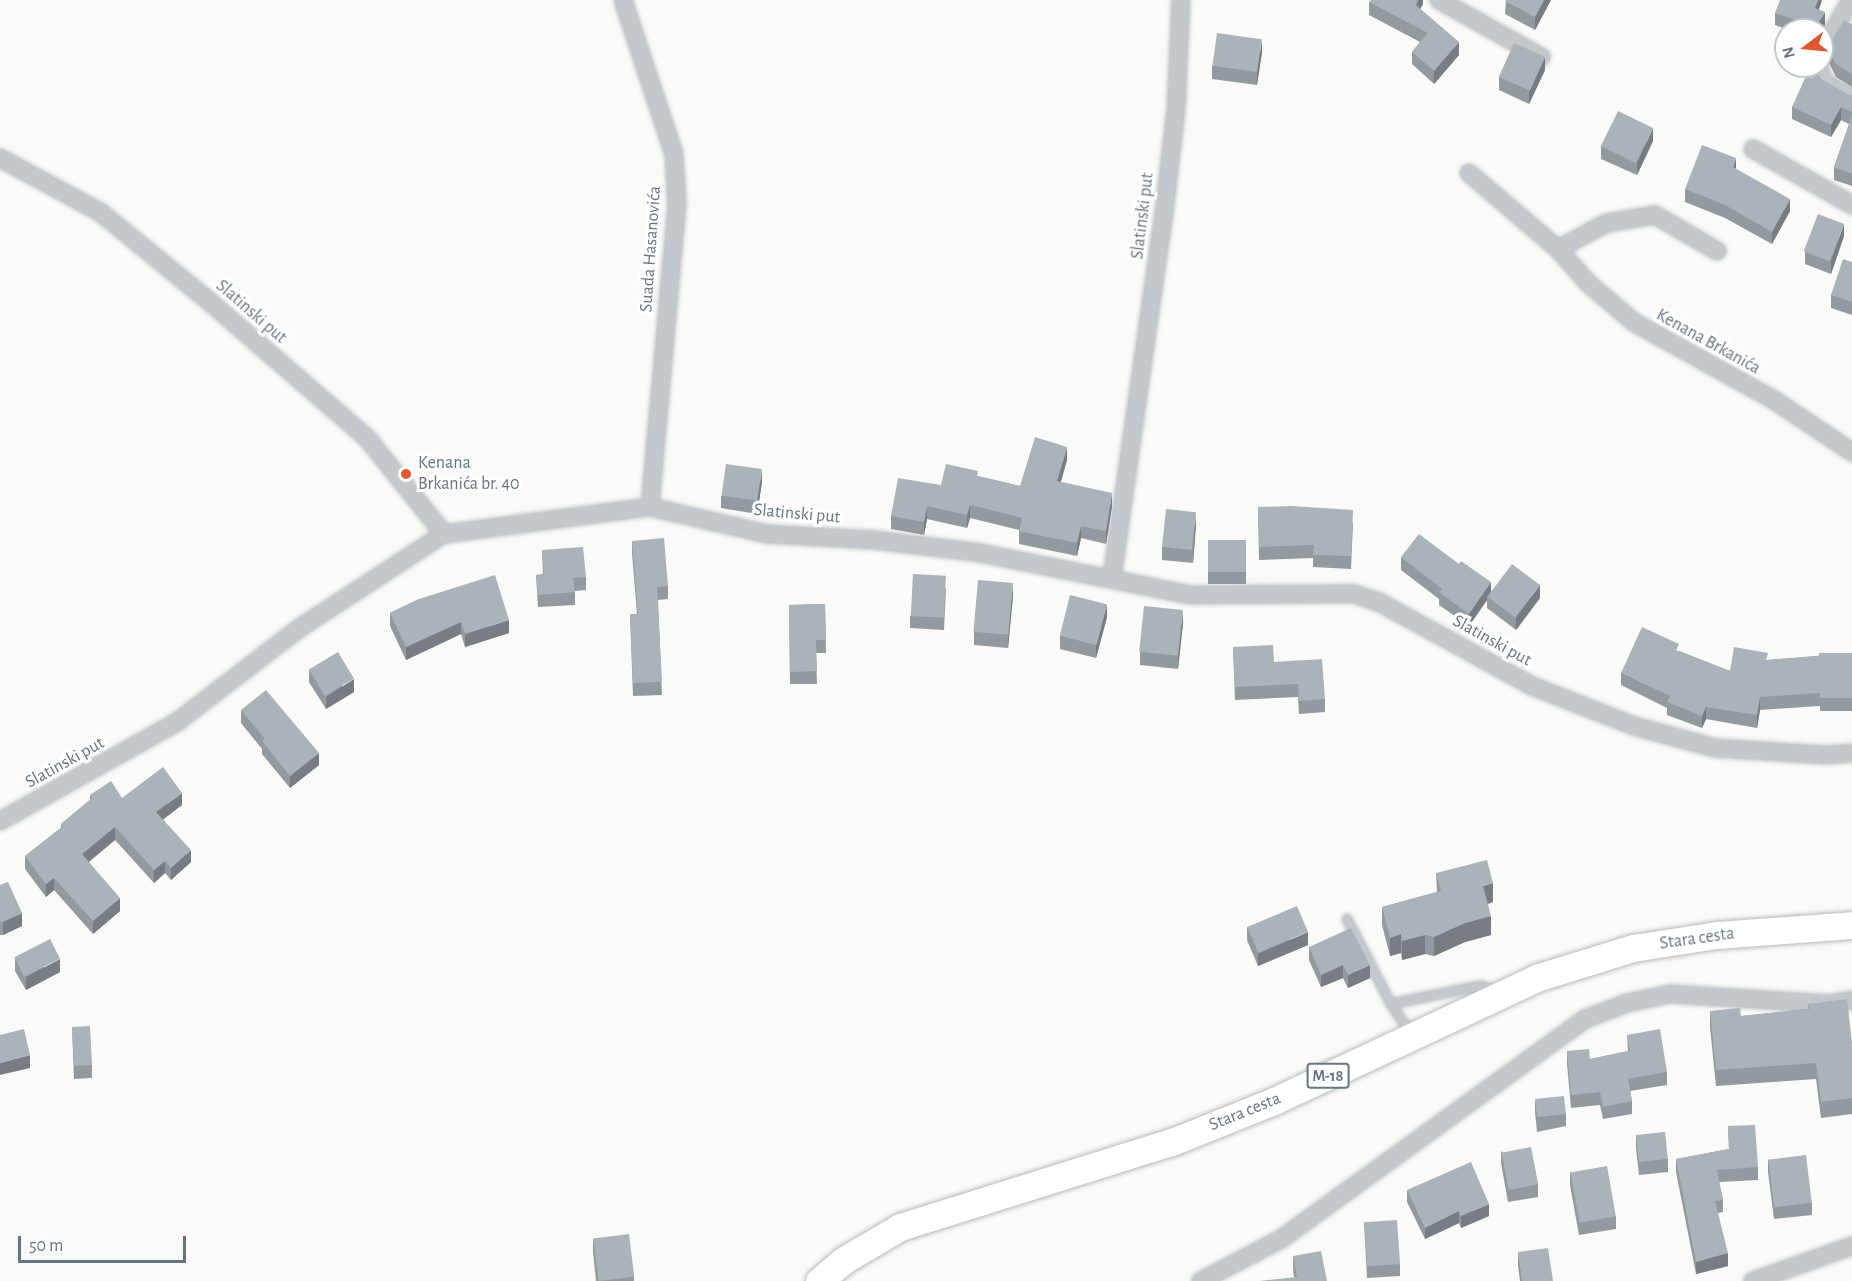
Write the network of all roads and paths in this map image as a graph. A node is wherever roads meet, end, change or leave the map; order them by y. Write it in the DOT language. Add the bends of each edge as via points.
graph roads {
  1 [pos="623,0"];
  2 [pos="1182,0"];
  3 [pos="1439,0"];
  4 [pos="1851,0"];
  5 [pos="1834,29"];
  6 [pos="1541,57"];
  7 [pos="1823,78"];
  8 [pos="1852,98"];
  9 [pos="1753,149"];
  10 [pos="0,158"];
  11 [pos="1469,173"];
  12 [pos="1852,205"];
  13 [pos="1558,249"];
  14 [pos="1717,251"];
  15 [pos="1852,452"];
  16 [pos="650,507"];
  17 [pos="444,534"];
  18 [pos="1112,578"];
  19 [pos="1852,753"];
  20 [pos="0,820"];
  21 [pos="1347,919"];
  22 [pos="1852,925"];
  23 [pos="1505,993"];
  24 [pos="1852,1000"];
  25 [pos="1391,1004"];
  26 [pos="1413,1037"];
  27 [pos="1852,1246"];
  28 [pos="819,1281"];
  29 [pos="1201,1281"];
  30 [pos="1753,1281"];
  1 -- 16 [label="street, Suada Hasanovića" via="674,154 677,204"];
  2 -- 18 [label="street, Slatinski put" via="1176,109 1165,202"];
  3 -- 6 [label="street"];
  4 -- 5 [label="street"];
  7 -- 8 [label="street"];
  9 -- 12 [label="street"];
  10 -- 17 [label="street, Slatinski put" via="100,212 210,302 367,438"];
  11 -- 13 [label="street, Kenana Brkanića"];
  13 -- 14 [label="street" via="1607,223 1655,215"];
  13 -- 15 [label="street, Kenana Brkanića" via="1589,284 1635,323 1774,400"];
  16 -- 17 [label="street, Slatinski put"];
  16 -- 18 [label="street, Slatinski put" via="767,534 874,540 975,552"];
  17 -- 20 [label="street, Slatinski put" via="298,629 177,722"];
  18 -- 19 [label="street, Slatinski put" via="1191,594 1354,594 1381,603 1532,686 1634,726 1715,747 1825,755"];
  21 -- 25 [label="lane"];
  22 -- 23 [label="main road, Stara cesta / M-18" via="1717,935 1633,948 1536,978"];
  23 -- 25 [label="lane" via="1482,986"];
  23 -- 26 [label="main road, Stara cesta / M-18"];
  24 -- 29 [label="street" via="1829,1005 1670,994 1627,1003 1585,1019 1281,1239"];
  25 -- 26 [label="lane"];
  26 -- 28 [label="main road, Stara cesta / M-18" via="1274,1101 1172,1142 900,1227 844,1260"];
  27 -- 30 [label="street"];
}
